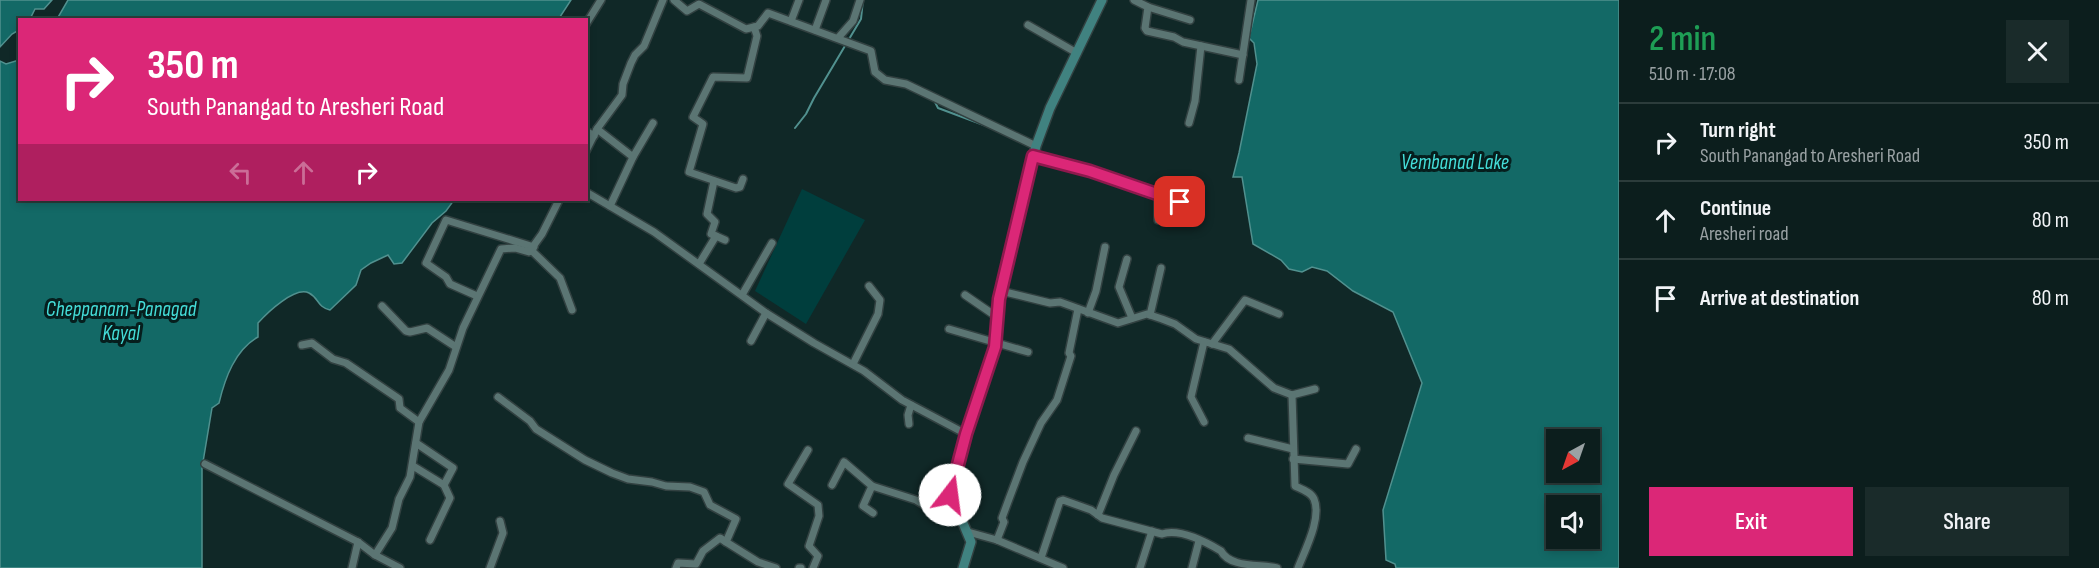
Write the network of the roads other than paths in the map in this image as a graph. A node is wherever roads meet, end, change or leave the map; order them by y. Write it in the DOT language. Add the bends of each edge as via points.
graph roads {
  1 [pos="601,0"];
  2 [pos="663,0"];
  3 [pos="674,0"];
  4 [pos="799,0"];
  5 [pos="826,0"];
  6 [pos="860,0"];
  7 [pos="1102,0"];
  8 [pos="1134,0"];
  9 [pos="1251,0"];
  10 [pos="1149,8"];
  11 [pos="1190,20"];
  12 [pos="588,21"];
  13 [pos="791,21"];
  14 [pos="1028,25"];
  15 [pos="754,27"];
  16 [pos="815,30"];
  17 [pos="838,38"];
  18 [pos="1201,46"];
  19 [pos="1077,53"];
  20 [pos="1243,55"];
  21 [pos="1239,80"];
  22 [pos="653,123"];
  23 [pos="1189,123"];
  24 [pos="588,131"];
  25 [pos="596,133"];
  26 [pos="1036,146"];
  27 [pos="588,147"];
  28 [pos="1033,156"];
  29 [pos="633,157"];
  30 [pos="742,179"];
  31 [pos="714,181"];
  32 [pos="588,193"];
  33 [pos="1158,195"];
  34 [pos="558,201"];
  35 [pos="1180,202"];
  36 [pos="610,206"];
  37 [pos="1158,220"];
  38 [pos="637,222"];
  39 [pos="630,230"];
  40 [pos="716,236"];
  41 [pos="725,240"];
  42 [pos="772,243"];
  43 [pos="532,248"];
  44 [pos="1105,248"];
  45 [pos="1127,259"];
  46 [pos="699,264"];
  47 [pos="1161,268"];
  48 [pos="869,286"];
  49 [pos="1001,291"];
  50 [pos="742,295"];
  51 [pos="965,295"];
  52 [pos="477,296"];
  53 [pos="382,306"];
  54 [pos="1078,309"];
  55 [pos="572,310"];
  56 [pos="766,313"];
  57 [pos="1088,313"];
  58 [pos="1279,314"];
  59 [pos="1150,315"];
  60 [pos="997,317"];
  61 [pos="1132,318"];
  62 [pos="949,329"];
  63 [pos="751,340"];
  64 [pos="994,342"];
  65 [pos="1204,342"];
  66 [pos="1212,344"];
  67 [pos="302,345"];
  68 [pos="456,347"];
  69 [pos="1028,352"];
  70 [pos="853,364"];
  71 [pos="1315,389"];
  72 [pos="1292,395"];
  73 [pos="498,397"];
  74 [pos="911,405"];
  75 [pos="419,422"];
  76 [pos="1204,422"];
  77 [pos="909,424"];
  78 [pos="1136,430"];
  79 [pos="966,434"];
  80 [pos="1248,438"];
  81 [pos="416,443"];
  82 [pos="1293,449"];
  83 [pos="1356,449"];
  84 [pos="808,450"];
  85 [pos="1293,459"];
  86 [pos="205,464"];
  87 [pos="413,466"];
  88 [pos="444,485"];
  89 [pos="832,485"];
  90 [pos="872,486"];
  91 [pos="873,513"];
  92 [pos="954,513"];
  93 [pos="1098,515"];
  94 [pos="500,521"];
  95 [pos="1152,531"];
  96 [pos="968,532"];
  97 [pos="430,540"];
  98 [pos="997,540"];
  99 [pos="1199,541"];
  100 [pos="358,542"];
  101 [pos="726,542"];
  102 [pos="375,555"];
  103 [pos="1041,558"];
  104 [pos="352,568"];
  105 [pos="400,568"];
  106 [pos="490,568"];
  107 [pos="676,568"];
  108 [pos="776,568"];
  109 [pos="813,568"];
  110 [pos="963,568"];
  111 [pos="1063,568"];
  112 [pos="1140,568"];
  113 [pos="1192,568"];
  114 [pos="1277,568"];
  115 [pos="1298,568"];
  1 -- 12 [label="street"];
  2 -- 25 [label="street" via="644,46 634,55 622,95"];
  3 -- 15 [label="street" via="687,10 699,4 746,29"];
  4 -- 13 [label="street"];
  5 -- 16 [label="street"];
  6 -- 17 [label="street" via="853,21"];
  7 -- 19 [label="main road"];
  8 -- 10 [label="street"];
  9 -- 20 [label="street"];
  10 -- 11 [label="street"];
  10 -- 18 [label="street" via="1144,28 1147,31"];
  13 -- 15 [label="street" via="768,13"];
  13 -- 16 [label="street"];
  14 -- 19 [label="street"];
  15 -- 31 [label="street" via="757,36 747,78 713,77 693,117 704,124 689,172"];
  16 -- 17 [label="street"];
  17 -- 26 [label="street" via="871,51 875,72 885,80 906,84"];
  18 -- 20 [label="street"];
  18 -- 23 [label="street"];
  19 -- 26 [label="main road"];
  20 -- 21 [label="street"];
  22 -- 29 [label="street"];
  24 -- 25 [label="street"];
  25 -- 27 [label="street"];
  25 -- 29 [label="street"];
  26 -- 28 [label="main road"];
  28 -- 33 [label="street"];
  28 -- 49 [label="main road"];
  29 -- 36 [label="street"];
  30 -- 31 [label="street" via="736,188"];
  31 -- 40 [label="street" via="706,214 715,222 711,234"];
  32 -- 36 [label="street"];
  33 -- 35 [label="street"];
  33 -- 37 [label="street"];
  34 -- 43 [label="street"];
  36 -- 38 [label="street"];
  38 -- 39 [label="street"];
  38 -- 46 [label="street"];
  40 -- 41 [label="street"];
  40 -- 46 [label="street"];
  42 -- 50 [label="street"];
  43 -- 52 [label="street" via="529,252 501,249"];
  43 -- 52 [label="street" via="446,220 426,263 450,284"];
  43 -- 55 [label="street" via="560,278"];
  44 -- 57 [label="street"];
  45 -- 61 [label="street" via="1119,287"];
  46 -- 50 [label="street"];
  47 -- 59 [label="street"];
  48 -- 70 [label="street" via="880,300 878,314"];
  49 -- 54 [label="street"];
  49 -- 60 [label="main road"];
  50 -- 56 [label="street"];
  51 -- 60 [label="street"];
  52 -- 68 [label="street"];
  53 -- 68 [label="street" via="406,331 428,328"];
  54 -- 57 [label="street"];
  54 -- 98 [label="street" via="1071,356 1057,400 1023,462"];
  56 -- 63 [label="street"];
  56 -- 70 [label="street"];
  57 -- 61 [label="street" via="1118,323"];
  58 -- 66 [label="street" via="1245,300"];
  59 -- 61 [label="street"];
  59 -- 65 [label="street" via="1175,324"];
  60 -- 64 [label="main road"];
  62 -- 64 [label="street"];
  64 -- 69 [label="street"];
  64 -- 79 [label="main road"];
  65 -- 66 [label="street"];
  65 -- 76 [label="street" via="1191,397"];
  66 -- 72 [label="street" via="1229,349 1274,388"];
  67 -- 75 [label="street" via="312,343 346,363 399,399 400,408"];
  68 -- 75 [label="street" via="449,370"];
  70 -- 74 [label="street"];
  71 -- 72 [label="street"];
  72 -- 82 [label="street"];
  73 -- 101 [label="street" via="536,429 612,473 704,492 710,505 736,519"];
  74 -- 77 [label="street"];
  74 -- 79 [label="street"];
  75 -- 81 [label="street"];
  78 -- 93 [label="street"];
  79 -- 92 [label="main road" via="950,495"];
  80 -- 82 [label="street"];
  81 -- 87 [label="street"];
  81 -- 88 [label="street" via="453,468"];
  82 -- 85 [label="street"];
  83 -- 85 [label="street" via="1348,464"];
  84 -- 109 [label="street" via="788,484 818,505 819,516 809,546 818,556"];
  85 -- 115 [label="street" via="1294,486 1314,499 1315,521"];
  86 -- 100 [label="street"];
  87 -- 88 [label="street"];
  87 -- 102 [label="street" via="392,528"];
  88 -- 97 [label="street" via="450,498"];
  89 -- 90 [label="street" via="844,462"];
  90 -- 91 [label="street" via="863,506"];
  90 -- 92 [label="street" via="916,500 945,518"];
  92 -- 96 [label="main road"];
  93 -- 95 [label="street"];
  93 -- 103 [label="street" via="1060,501"];
  94 -- 106 [label="street" via="503,533"];
  95 -- 99 [label="street"];
  95 -- 112 [label="street"];
  96 -- 98 [label="street"];
  96 -- 110 [label="main road" via="970,542"];
  98 -- 103 [label="street"];
  99 -- 113 [label="street"];
  99 -- 114 [label="street" via="1221,551 1231,561"];
  100 -- 102 [label="street"];
  100 -- 104 [label="street"];
  101 -- 107 [label="street" via="720,538 703,551 696,564 678,563"];
  101 -- 108 [label="street"];
  102 -- 105 [label="street"];
  103 -- 111 [label="street"];
}
